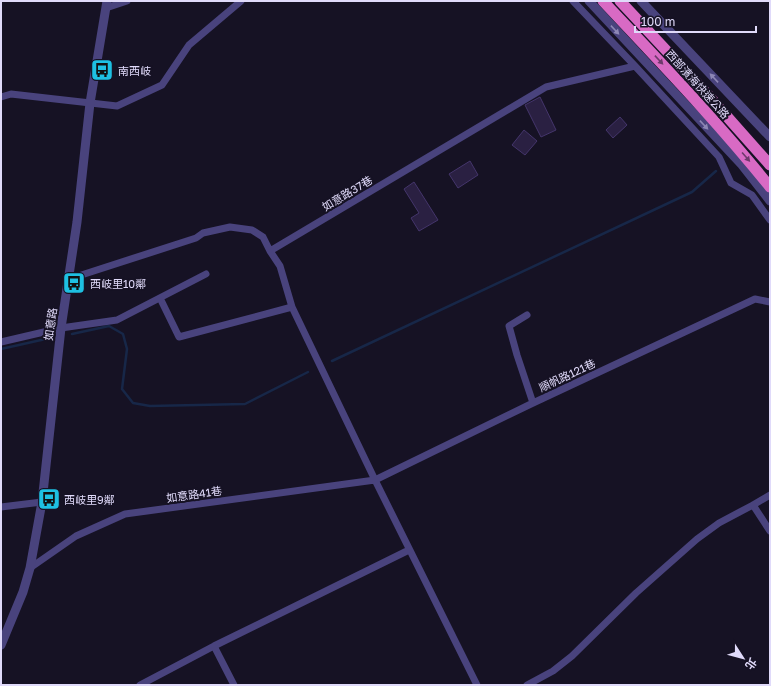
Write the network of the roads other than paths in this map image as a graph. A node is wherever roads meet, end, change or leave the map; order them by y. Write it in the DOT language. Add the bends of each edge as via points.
graph roads {
  1 [pos="127,1"];
  2 [pos="241,1"];
  3 [pos="573,1"];
  4 [pos="589,1"];
  5 [pos="604,1"];
  6 [pos="620,1"];
  7 [pos="641,1"];
  8 [pos="107,4"];
  9 [pos="635,66"];
  10 [pos="1,97"];
  11 [pos="90,104"];
  12 [pos="770,137"];
  13 [pos="770,165"];
  14 [pos="770,187"];
  15 [pos="770,201"];
  16 [pos="770,220"];
  17 [pos="270,251"];
  18 [pos="206,274"];
  19 [pos="69,279"];
  20 [pos="160,298"];
  21 [pos="770,302"];
  22 [pos="292,306"];
  23 [pos="527,315"];
  24 [pos="61,328"];
  25 [pos="1,342"];
  26 [pos="533,403"];
  27 [pos="375,480"];
  28 [pos="770,495"];
  29 [pos="42,502"];
  30 [pos="753,505"];
  31 [pos="1,507"];
  32 [pos="770,531"];
  33 [pos="409,550"];
  34 [pos="30,568"];
  35 [pos="1,645"];
  36 [pos="214,646"];
  37 [pos="140,685"];
  38 [pos="234,685"];
  39 [pos="477,685"];
  40 [pos="527,685"];
  1 -- 8 [label="street"];
  2 -- 11 [label="street" via="189,45 162,85 117,106"];
  3 -- 9 [label="street"];
  4 -- 15 [label="street, one-way" via="742,165"];
  5 -- 14 [label="highway, 西部濱海快速公路, one-way" via="694,98"];
  6 -- 13 [label="highway, 西部濱海快速公路"];
  12 -- 7 [label="street, one-way"];
  8 -- 11 [label="street, 如意路"];
  9 -- 16 [label="street" via="719,157 731,183 752,195"];
  9 -- 17 [label="street, 如意路37巷" via="546,86"];
  10 -- 11 [label="street" via="11,94"];
  11 -- 19 [label="street, 如意路"];
  17 -- 19 [label="street" via="263,237 252,230 230,227 203,233 196,238"];
  17 -- 22 [label="street" via="280,266"];
  18 -- 20 [label="street"];
  19 -- 24 [label="street, 如意路"];
  20 -- 22 [label="street" via="179,337"];
  20 -- 24 [label="street" via="117,320"];
  21 -- 26 [label="street, 順帆路121巷" via="755,299"];
  22 -- 27 [label="street"];
  23 -- 26 [label="street" via="509,326"];
  24 -- 25 [label="street"];
  24 -- 29 [label="street, 如意路"];
  26 -- 27 [label="street, 順帆路121巷"];
  27 -- 33 [label="street"];
  27 -- 34 [label="street, 如意路41巷" via="125,514 76,536"];
  28 -- 30 [label="street"];
  29 -- 31 [label="street"];
  29 -- 34 [label="street, 如意路"];
  30 -- 32 [label="street"];
  30 -- 40 [label="street" via="719,523 697,539 636,593 572,656 553,671"];
  33 -- 36 [label="street"];
  33 -- 39 [label="street"];
  34 -- 35 [label="street, 如意路"];
  36 -- 37 [label="street"];
  36 -- 38 [label="street"];
}
